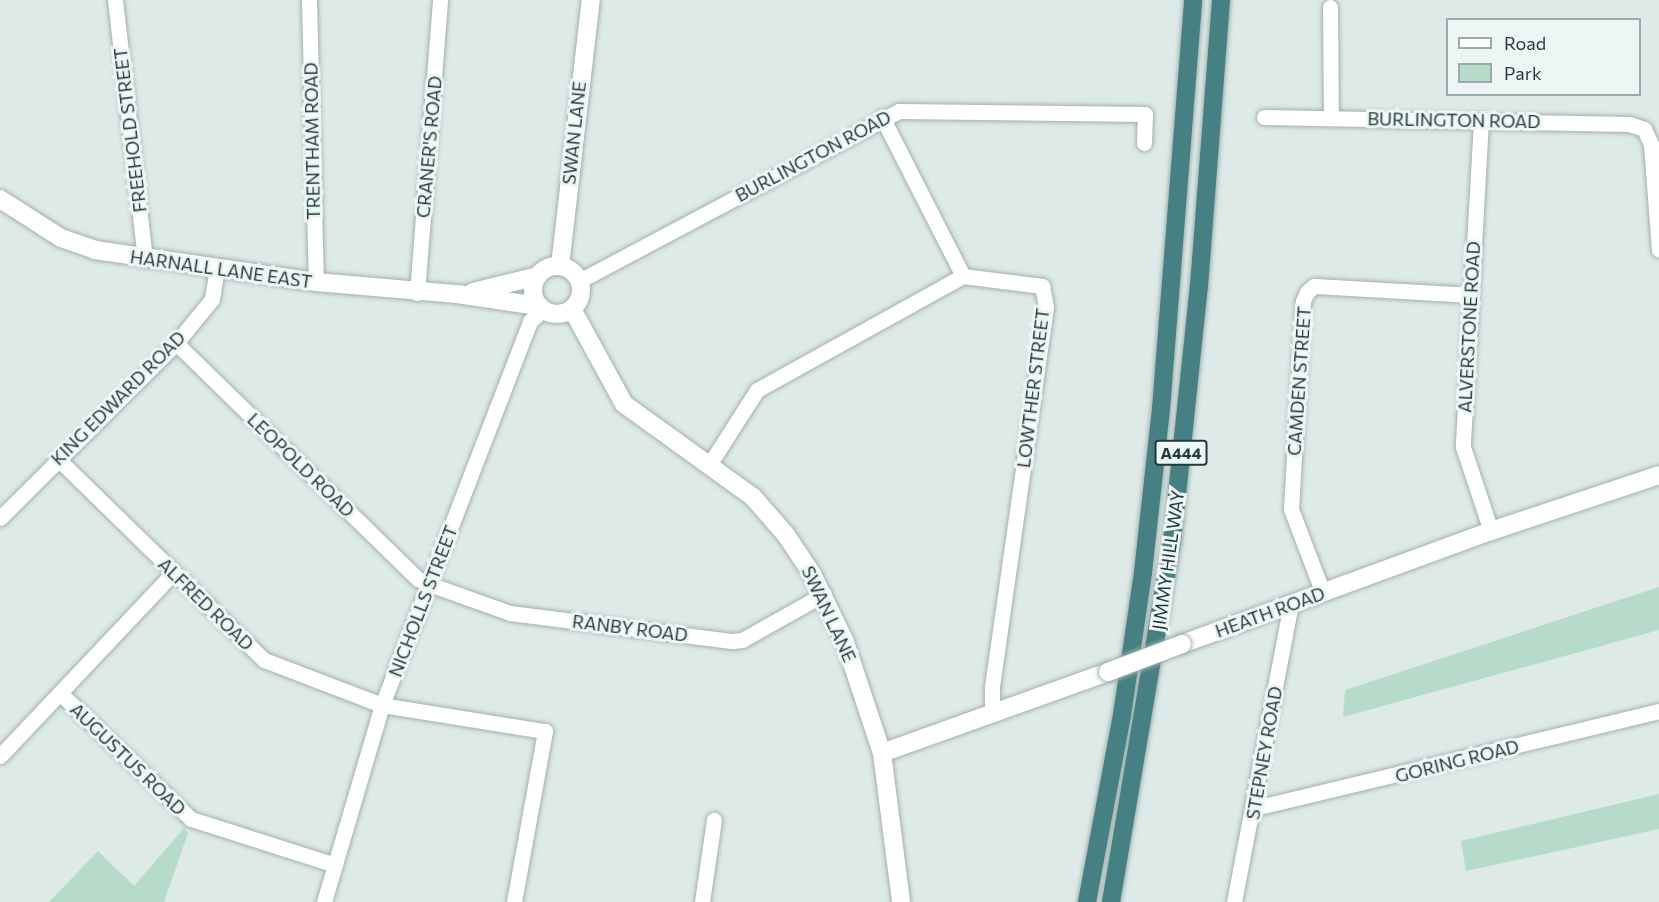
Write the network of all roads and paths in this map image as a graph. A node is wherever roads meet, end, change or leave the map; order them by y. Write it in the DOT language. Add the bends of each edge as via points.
graph roads {
  1 [pos="115,0"];
  2 [pos="309,0"];
  3 [pos="440,0"];
  4 [pos="591,0"];
  5 [pos="1193,0"];
  6 [pos="1221,0"];
  7 [pos="1329,7"];
  8 [pos="882,117"];
  9 [pos="1264,117"];
  10 [pos="1331,118"];
  11 [pos="1481,120"];
  12 [pos="1144,143"];
  13 [pos="0,198"];
  14 [pos="1659,250"];
  15 [pos="145,259"];
  16 [pos="560,266"];
  17 [pos="217,268"];
  18 [pos="538,276"];
  19 [pos="963,276"];
  20 [pos="579,281"];
  21 [pos="316,282"];
  22 [pos="417,293"];
  23 [pos="457,294"];
  24 [pos="1469,295"];
  25 [pos="540,308"];
  26 [pos="572,309"];
  27 [pos="176,343"];
  28 [pos="58,459"];
  29 [pos="709,465"];
  30 [pos="1659,475"];
  31 [pos="0,518"];
  32 [pos="1491,531"];
  33 [pos="174,572"];
  34 [pos="429,585"];
  35 [pos="1323,592"];
  36 [pos="824,594"];
  37 [pos="1291,603"];
  38 [pos="61,694"];
  39 [pos="382,705"];
  40 [pos="1659,711"];
  41 [pos="992,712"];
  42 [pos="882,753"];
  43 [pos="0,756"];
  44 [pos="1255,808"];
  45 [pos="714,820"];
  46 [pos="334,864"];
  47 [pos="324,902"];
  48 [pos="514,902"];
  49 [pos="702,902"];
  50 [pos="901,902"];
  51 [pos="1087,902"];
  52 [pos="1111,902"];
  53 [pos="1234,902"];
  1 -- 15 [label="street, FREEHOLD STREET"];
  2 -- 21 [label="street, TRENTHAM ROAD"];
  3 -- 22 [label="street, CRANER'S ROAD"];
  4 -- 16 [label="main road, SWAN LANE"];
  5 -- 51 [label="highway, JIMMY HILL WAY / A444" via="1162,398 1143,572 1122,715"];
  6 -- 52 [label="highway, JIMMY HILL WAY / A444" via="1199,286 1172,542"];
  7 -- 10 [label="street"];
  8 -- 12 [label="street, BURLINGTON ROAD" via="899,111 1145,114"];
  8 -- 19 [label="street"];
  8 -- 20 [label="street, BURLINGTON ROAD"];
  9 -- 10 [label="street, BURLINGTON ROAD"];
  10 -- 11 [label="street, BURLINGTON ROAD"];
  11 -- 14 [label="street, BURLINGTON ROAD" via="1629,124 1644,129 1651,144"];
  11 -- 24 [label="street, ALVERSTONE ROAD"];
  13 -- 15 [label="main road, HARNALL LANE EAST" via="61,238 95,250"];
  15 -- 17 [label="main road, HARNALL LANE EAST"];
  16 -- 18 [label="main road"];
  16 -- 20 [label="main road"];
  17 -- 21 [label="main road, HARNALL LANE EAST"];
  17 -- 27 [label="street, KING EDWARD ROAD" via="212,298"];
  18 -- 23 [label="main road, HARNALL LANE EAST"];
  18 -- 25 [label="main road" via="532,291"];
  19 -- 29 [label="street" via="757,390"];
  19 -- 41 [label="street, LOWTHER STREET" via="1042,286 1046,307 992,688"];
  20 -- 26 [label="main road" via="580,296"];
  21 -- 22 [label="main road, HARNALL LANE EAST"];
  22 -- 23 [label="main road, HARNALL LANE EAST"];
  23 -- 25 [label="main road, HARNALL LANE EAST"];
  24 -- 32 [label="street, ALVERSTONE ROAD" via="1463,447"];
  24 -- 35 [label="street, CAMDEN STREET" via="1314,286 1307,292 1303,301 1291,509"];
  25 -- 26 [label="main road" via="559,315"];
  25 -- 34 [label="street, NICHOLLS STREET" via="530,321"];
  26 -- 29 [label="main road, SWAN LANE" via="624,404"];
  27 -- 28 [label="street, KING EDWARD ROAD"];
  27 -- 34 [label="street, LEOPOLD ROAD" via="418,579"];
  28 -- 31 [label="street, KING EDWARD ROAD"];
  28 -- 33 [label="street, ALFRED ROAD"];
  29 -- 36 [label="main road, SWAN LANE" via="770,514"];
  30 -- 32 [label="main road, HEATH ROAD"];
  32 -- 35 [label="main road, HEATH ROAD"];
  33 -- 38 [label="street"];
  33 -- 39 [label="street, ALFRED ROAD" via="264,660"];
  34 -- 36 [label="street, RANBY ROAD" via="510,613 733,641 742,640"];
  34 -- 39 [label="street, NICHOLLS STREET"];
  35 -- 37 [label="main road, HEATH ROAD"];
  36 -- 42 [label="main road, SWAN LANE" via="860,683"];
  37 -- 41 [label="main road, HEATH ROAD, bridge"];
  37 -- 44 [label="street, STEPNEY ROAD"];
  38 -- 43 [label="street"];
  38 -- 46 [label="street, AUGUSTUS ROAD" via="191,819"];
  39 -- 46 [label="street, NICHOLLS STREET"];
  39 -- 48 [label="street, ALFRED ROAD" via="545,731"];
  40 -- 44 [label="street, GORING ROAD"];
  41 -- 42 [label="main road, HEATH ROAD"];
  42 -- 50 [label="main road, SWAN LANE"];
  44 -- 53 [label="street, STEPNEY ROAD"];
  45 -- 49 [label="street"];
  46 -- 47 [label="street, NICHOLLS STREET"];
}
